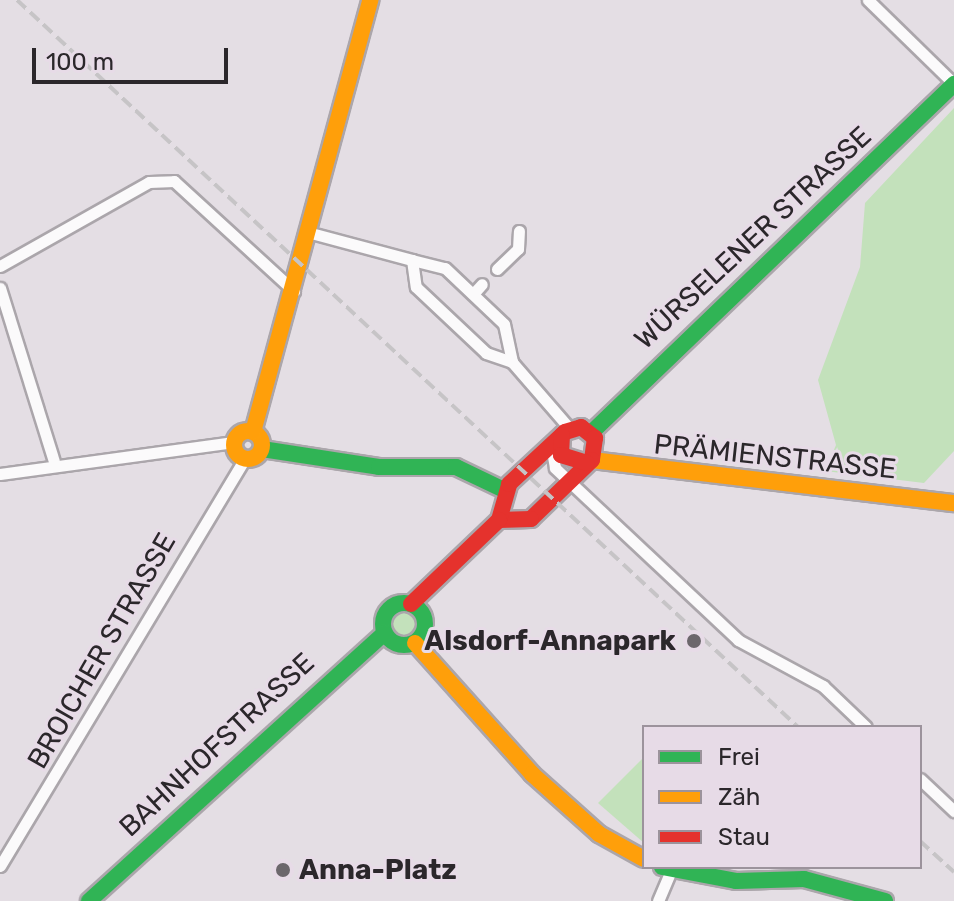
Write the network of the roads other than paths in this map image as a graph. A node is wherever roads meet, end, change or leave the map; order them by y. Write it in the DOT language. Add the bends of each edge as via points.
graph roads {
  1 [pos="370,0"];
  2 [pos="868,0"];
  3 [pos="954,84"];
  4 [pos="519,231"];
  5 [pos="311,233"];
  6 [pos="412,260"];
  7 [pos="0,266"];
  8 [pos="497,269"];
  9 [pos="482,284"];
  10 [pos="0,288"];
  11 [pos="295,292"];
  12 [pos="473,294"];
  13 [pos="512,362"];
  14 [pos="253,432"];
  15 [pos="591,433"];
  16 [pos="561,436"];
  17 [pos="234,442"];
  18 [pos="262,449"];
  19 [pos="245,459"];
  20 [pos="54,461"];
  21 [pos="589,462"];
  22 [pos="0,474"];
  23 [pos="570,482"];
  24 [pos="504,490"];
  25 [pos="954,503"];
  26 [pos="499,520"];
  27 [pos="411,604"];
  28 [pos="385,633"];
  29 [pos="415,643"];
  30 [pos="864,725"];
  31 [pos="922,781"];
  32 [pos="954,811"];
  33 [pos="642,858"];
  34 [pos="0,866"];
  35 [pos="666,869"];
  36 [pos="89,901"];
  37 [pos="658,901"];
  38 [pos="885,901"];
  1 -- 5 [label="street"];
  2 -- 3 [label="street"];
  3 -- 15 [label="street, WÜRSELENER STRASSE"];
  4 -- 8 [label="street" via="518,249"];
  5 -- 6 [label="street"];
  5 -- 11 [label="street"];
  6 -- 12 [label="street" via="430,260"];
  6 -- 13 [label="street" via="416,287 486,353"];
  7 -- 11 [label="street" via="149,182 174,181"];
  9 -- 12 [label="street"];
  10 -- 20 [label="street"];
  11 -- 14 [label="street"];
  12 -- 13 [label="street" via="504,324"];
  13 -- 16 [label="street" via="545,401"];
  14 -- 17 [label="street"];
  14 -- 18 [label="street"];
  15 -- 16 [label="street"];
  15 -- 21 [label="street" via="597,445"];
  16 -- 21 [label="street" via="561,455"];
  16 -- 23 [label="street" via="551,462"];
  16 -- 24 [label="street"];
  17 -- 19 [label="street"];
  17 -- 20 [label="street"];
  18 -- 19 [label="street"];
  18 -- 24 [label="street" via="379,467 456,467"];
  19 -- 34 [label="street, BROICHER STRASSE"];
  20 -- 22 [label="street"];
  21 -- 23 [label="street"];
  21 -- 25 [label="street, PRÄMIENSTRASSE"];
  23 -- 26 [label="street" via="523,524"];
  23 -- 30 [label="street" via="738,640 823,686"];
  24 -- 26 [label="street"];
  26 -- 27 [label="street"];
  27 -- 28 [label="street" via="389,610"];
  27 -- 29 [label="street" via="425,623"];
  28 -- 29 [label="street" via="401,646"];
  28 -- 36 [label="street, BAHNHOFSTRASSE"];
  29 -- 33 [label="street" via="532,774 599,834"];
  31 -- 32 [label="street"];
  35 -- 37 [label="street"];
  35 -- 38 [label="street" via="736,881 804,879"];
}
